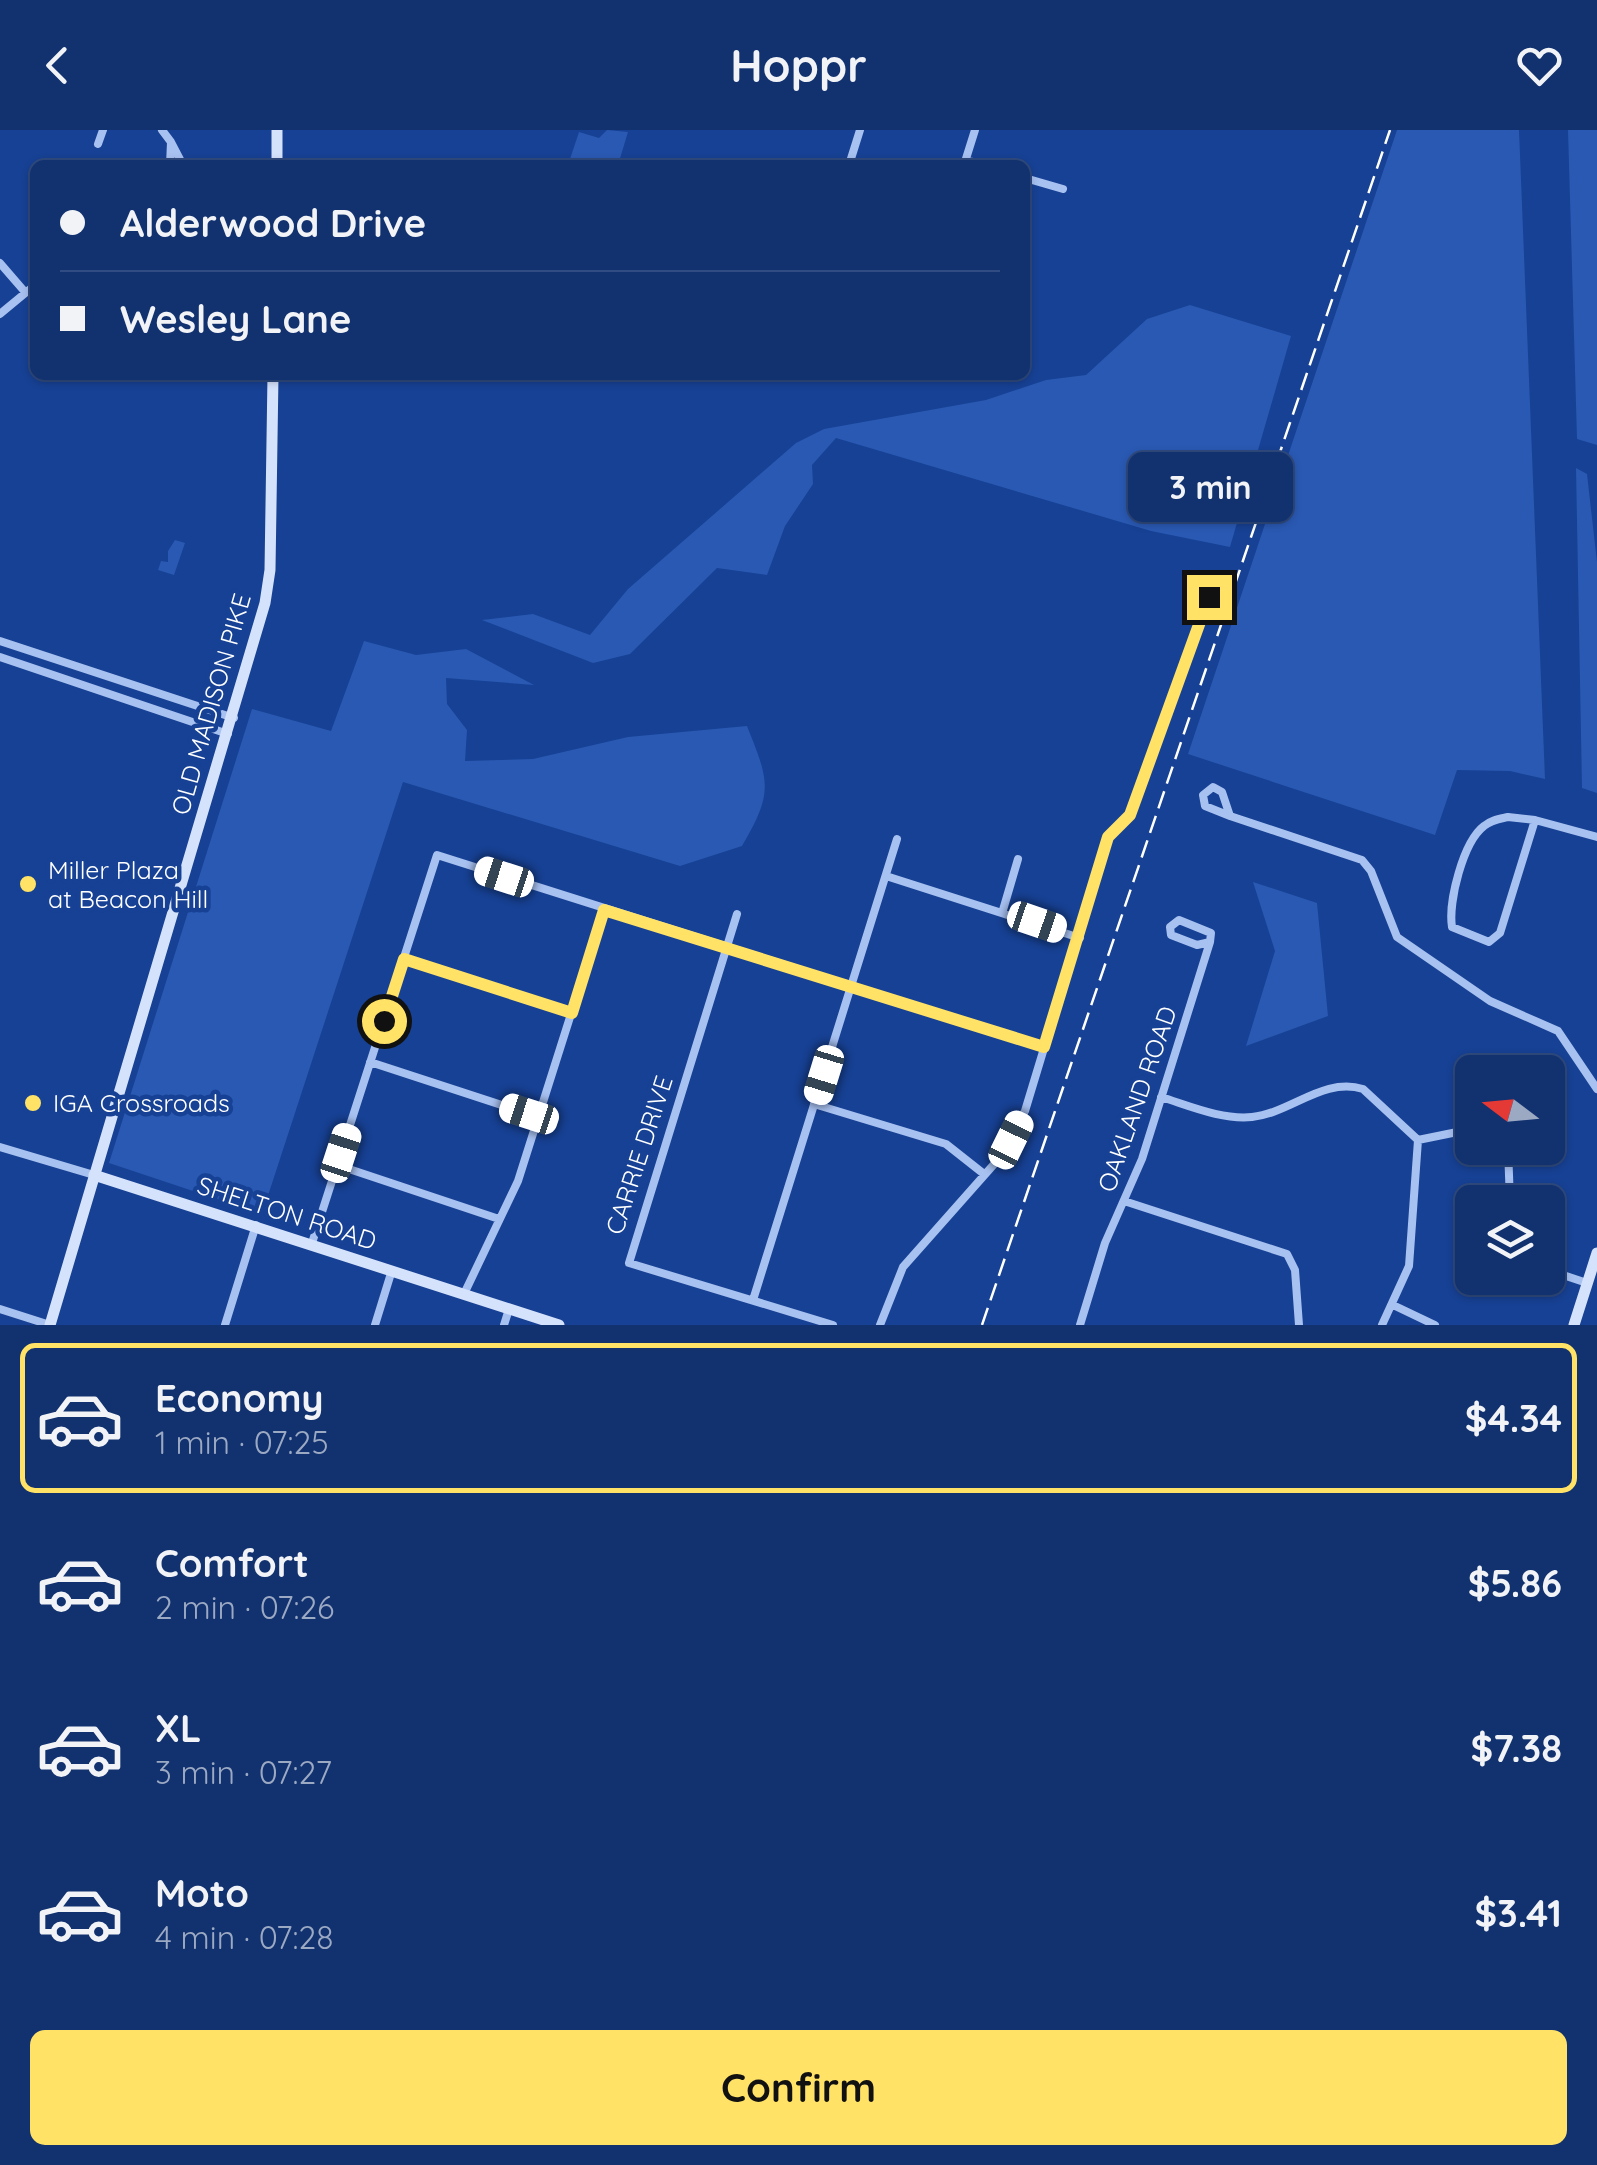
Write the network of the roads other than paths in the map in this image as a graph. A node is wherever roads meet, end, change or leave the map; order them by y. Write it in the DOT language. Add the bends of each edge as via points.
graph roads {
  1 [pos="103,130"];
  2 [pos="162,130"];
  3 [pos="278,130"];
  4 [pos="860,130"];
  5 [pos="975,130"];
  6 [pos="170,142"];
  7 [pos="98,144"];
  8 [pos="170,160"];
  9 [pos="180,160"];
  10 [pos="277,160"];
  11 [pos="851,160"];
  12 [pos="966,160"];
  13 [pos="1030,180"];
  14 [pos="1063,190"];
  15 [pos="0,263"];
  16 [pos="30,288"];
  17 [pos="26,292"];
  18 [pos="0,314"];
  19 [pos="273,380"];
  20 [pos="1209,597"];
  21 [pos="0,641"];
  22 [pos="0,657"];
  23 [pos="57,660"];
  24 [pos="52,674"];
  25 [pos="148,690"];
  26 [pos="142,704"];
  27 [pos="234,718"];
  28 [pos="229,734"];
  29 [pos="1230,816"];
  30 [pos="1534,820"];
  31 [pos="1597,837"];
  32 [pos="897,838"];
  33 [pos="1018,859"];
  34 [pos="886,876"];
  35 [pos="604,910"];
  36 [pos="1003,910"];
  37 [pos="737,914"];
  38 [pos="1080,938"];
  39 [pos="1210,942"];
  40 [pos="725,950"];
  41 [pos="404,959"];
  42 [pos="850,988"];
  43 [pos="572,1013"];
  44 [pos="1044,1047"];
  45 [pos="370,1062"];
  46 [pos="1597,1089"];
  47 [pos="1162,1097"];
  48 [pos="814,1104"];
  49 [pos="538,1117"];
  50 [pos="1455,1132"];
  51 [pos="1418,1140"];
  52 [pos="0,1147"];
  53 [pos="337,1165"];
  54 [pos="94,1174"];
  55 [pos="984,1174"];
  56 [pos="1124,1202"];
  57 [pos="500,1219"];
  58 [pos="256,1226"];
  59 [pos="312,1243"];
  60 [pos="1597,1253"];
  61 [pos="392,1270"];
  62 [pos="1565,1276"];
  63 [pos="1587,1283"];
  64 [pos="464,1294"];
  65 [pos="753,1300"];
  66 [pos="1394,1305"];
  67 [pos="509,1309"];
  68 [pos="0,1310"];
  69 [pos="50,1325"];
  70 [pos="225,1325"];
  71 [pos="375,1325"];
  72 [pos="504,1325"];
  73 [pos="559,1325"];
  74 [pos="833,1325"];
  75 [pos="880,1325"];
  76 [pos="1080,1325"];
  77 [pos="1299,1325"];
  78 [pos="1382,1325"];
  79 [pos="1435,1325"];
  80 [pos="1574,1325"];
  1 -- 7 [label="street"];
  2 -- 6 [label="street"];
  3 -- 10 [label="main road"];
  4 -- 11 [label="street"];
  5 -- 12 [label="street"];
  6 -- 8 [label="street"];
  6 -- 9 [label="street"];
  13 -- 14 [label="street"];
  15 -- 17 [label="street"];
  16 -- 17 [label="street"];
  17 -- 18 [label="street"];
  19 -- 27 [label="main road, OLD MADISON PIKE" via="270,570"];
  20 -- 38 [label="street" via="1130,815 1108,837"];
  21 -- 23 [label="street"];
  22 -- 24 [label="street"];
  23 -- 24 [label="street"];
  23 -- 25 [label="street"];
  24 -- 26 [label="street"];
  25 -- 26 [label="street"];
  25 -- 27 [label="street"];
  26 -- 28 [label="street"];
  27 -- 28 [label="main road, OLD MADISON PIKE"];
  28 -- 54 [label="main road, OLD MADISON PIKE"];
  29 -- 46 [label="street" via="1362,860 1397,937 1490,1001 1558,1030"];
  30 -- 30 [label="street" via="1500,933 1490,942 1462,934 1450,914 1472,840 1492,821"];
  30 -- 31 [label="street"];
  32 -- 34 [label="street"];
  33 -- 36 [label="street"];
  34 -- 36 [label="street"];
  34 -- 42 [label="street"];
  35 -- 40 [label="street"];
  35 -- 41 [label="street" via="437,856"];
  35 -- 43 [label="street"];
  36 -- 38 [label="street"];
  37 -- 40 [label="street, CARRIE DRIVE"];
  38 -- 44 [label="street"];
  39 -- 39 [label="street" via="1186,941 1171,935 1170,927 1179,920 1205,927"];
  39 -- 47 [label="street, OAKLAND ROAD"];
  40 -- 42 [label="street"];
  40 -- 65 [label="street, CARRIE DRIVE" via="629,1264"];
  41 -- 43 [label="street"];
  41 -- 45 [label="street"];
  42 -- 44 [label="street"];
  42 -- 48 [label="street"];
  43 -- 49 [label="street"];
  44 -- 55 [label="street" via="1025,1111"];
  45 -- 49 [label="street"];
  45 -- 53 [label="street"];
  47 -- 51 [label="street" via="1229,1117 1254,1117 1324,1089 1352,1086"];
  47 -- 56 [label="street, OAKLAND ROAD"];
  48 -- 55 [label="street" via="946,1144"];
  48 -- 65 [label="street"];
  49 -- 57 [label="street"];
  50 -- 51 [label="street"];
  51 -- 66 [label="street" via="1411,1256"];
  52 -- 54 [label="street, SHELTON ROAD"];
  53 -- 57 [label="street"];
  53 -- 59 [label="street"];
  54 -- 58 [label="main road, SHELTON ROAD"];
  54 -- 69 [label="main road, OLD MADISON PIKE"];
  55 -- 75 [label="street" via="903,1267"];
  56 -- 76 [label="street, OAKLAND ROAD"];
  56 -- 77 [label="street" via="1286,1254 1295,1270"];
  57 -- 64 [label="street"];
  58 -- 59 [label="main road, SHELTON ROAD"];
  58 -- 70 [label="street"];
  59 -- 61 [label="main road, SHELTON ROAD"];
  60 -- 63 [label="main road"];
  61 -- 64 [label="main road, SHELTON ROAD"];
  61 -- 71 [label="street"];
  62 -- 63 [label="street"];
  63 -- 80 [label="main road"];
  64 -- 67 [label="main road, SHELTON ROAD"];
  65 -- 74 [label="street, CARRIE DRIVE"];
  66 -- 78 [label="street"];
  66 -- 79 [label="street"];
  67 -- 72 [label="street"];
  67 -- 73 [label="main road, SHELTON ROAD"];
  68 -- 69 [label="street"];
}
